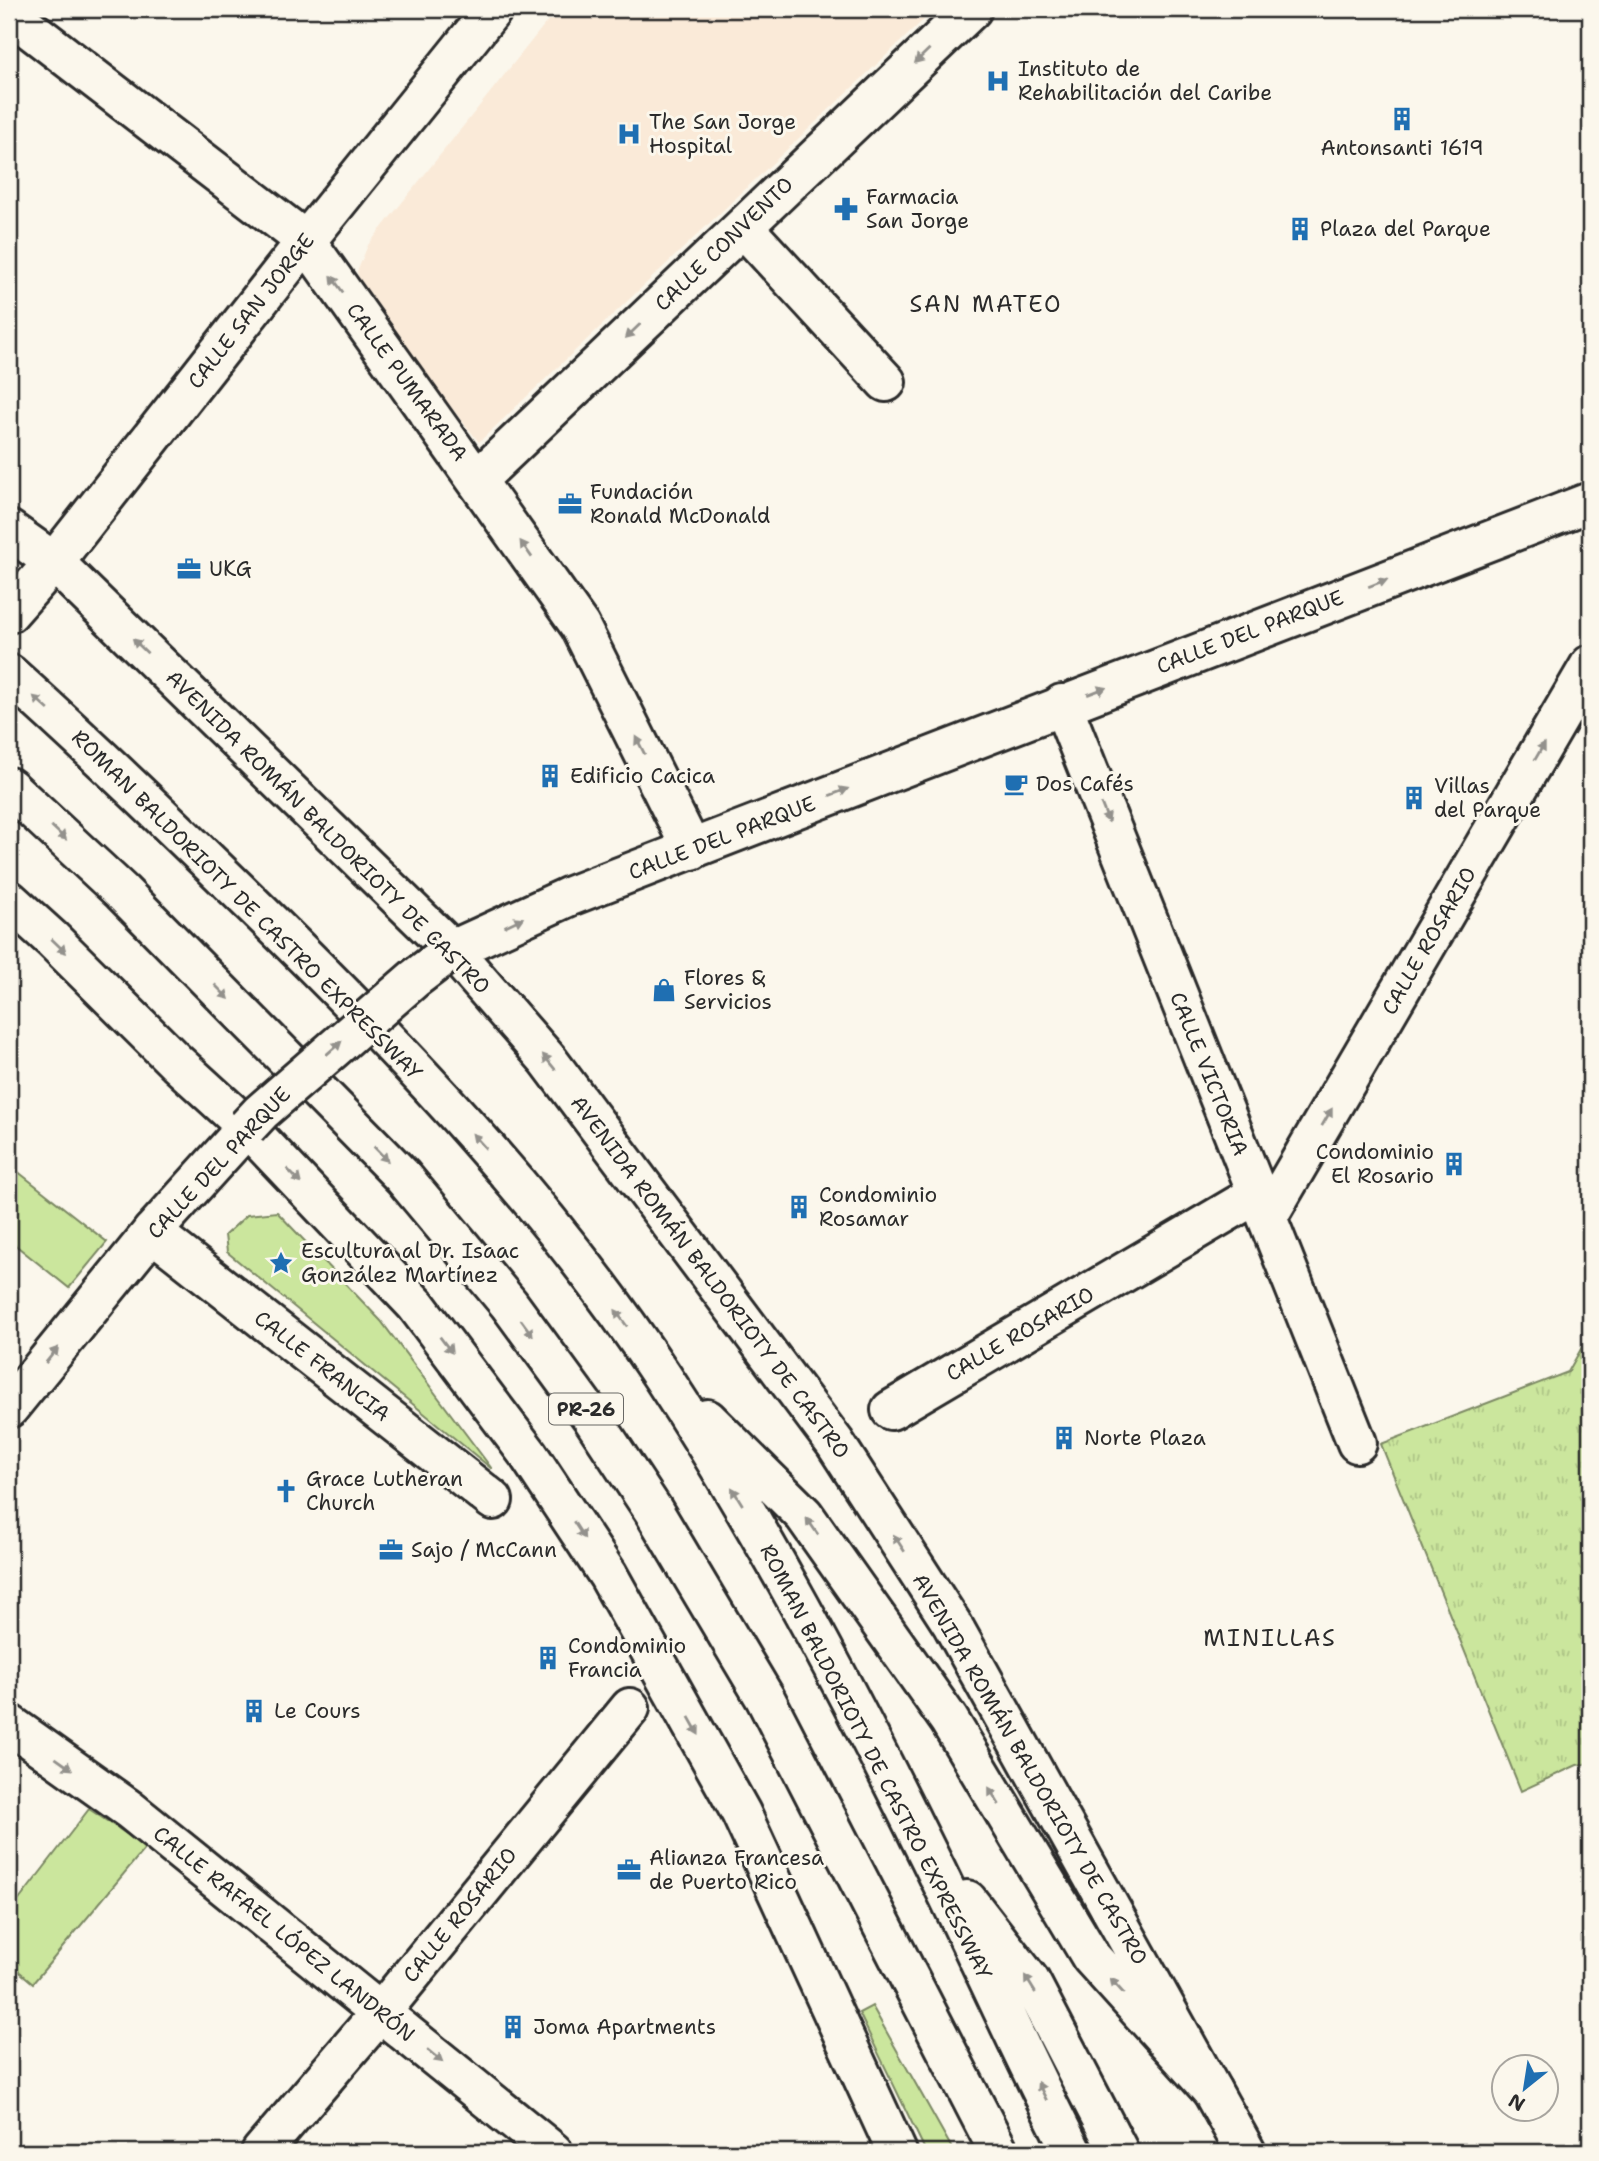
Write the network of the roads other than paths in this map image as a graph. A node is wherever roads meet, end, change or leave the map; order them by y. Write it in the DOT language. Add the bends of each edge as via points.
graph roads {
  1 [pos="493,9"];
  2 [pos="972,9"];
  3 [pos="9,13"];
  4 [pos="743,227"];
  5 [pos="306,241"];
  6 [pos="886,382"];
  7 [pos="477,480"];
  8 [pos="1590,502"];
  9 [pos="9,530"];
  10 [pos="54,562"];
  11 [pos="9,613"];
  12 [pos="1590,665"];
  13 [pos="9,674"];
  14 [pos="1062,704"];
  15 [pos="9,787"];
  16 [pos="692,849"];
  17 [pos="9,900"];
  18 [pos="452,950"];
  19 [pos="247,1127"];
  20 [pos="1262,1206"];
  21 [pos="152,1232"];
  22 [pos="661,1374"];
  23 [pos="9,1408"];
  24 [pos="891,1410"];
  25 [pos="1357,1443"];
  26 [pos="493,1500"];
  27 [pos="629,1708"];
  28 [pos="9,1724"];
  29 [pos="924,1846"];
  30 [pos="381,2012"];
  31 [pos="1212,2091"];
  32 [pos="261,2152"];
  33 [pos="553,2152"];
  34 [pos="897,2152"];
  35 [pos="999,2152"];
  36 [pos="1072,2152"];
  37 [pos="1119,2152"];
  38 [pos="1246,2152"];
  1 -- 5 [label="main road, CALLE SAN JORGE"];
  2 -- 4 [label="main road, CALLE CONVENTO, one-way"];
  3 -- 5 [label="main road, CALLE PUMARADA"];
  4 -- 6 [label="main road"];
  4 -- 7 [label="main road, CALLE CONVENTO, one-way"];
  7 -- 5 [label="main road, CALLE PUMARADA, one-way"];
  5 -- 10 [label="main road, CALLE SAN JORGE"];
  16 -- 7 [label="main road, CALLE PUMARADA, one-way" via="580,626"];
  14 -- 8 [label="main road, CALLE DEL PARQUE, one-way"];
  9 -- 10 [label="main road, AVENIDA ROMÁN BALDORIOTY DE CASTRO"];
  10 -- 11 [label="main road, CALLE SAN JORGE"];
  18 -- 10 [label="main road, AVENIDA ROMÁN BALDORIOTY DE CASTRO, one-way"];
  20 -- 12 [label="main road, CALLE ROSARIO, one-way"];
  22 -- 13 [label="main road, ROMAN BALDORIOTY DE CASTRO EXPRESSWAY, one-way" via="515,1181 411,1066 317,967"];
  16 -- 14 [label="main road, CALLE DEL PARQUE, one-way"];
  14 -- 20 [label="main road, CALLE VICTORIA, one-way"];
  15 -- 35 [label="main road, PR-26, one-way" via="132,902 403,1177 509,1304 591,1416 765,1698"];
  18 -- 16 [label="main road, CALLE DEL PARQUE, one-way" via="570,896"];
  17 -- 19 [label="main road, one-way"];
  19 -- 18 [label="main road, CALLE DEL PARQUE, one-way, bridge"];
  31 -- 18 [label="main road, AVENIDA ROMÁN BALDORIOTY DE CASTRO, one-way" via="952,1625 835,1443 548,1060"];
  19 -- 21 [label="main road, CALLE DEL PARQUE"];
  19 -- 34 [label="main road, one-way" via="416,1305 528,1454 608,1574 741,1813"];
  20 -- 24 [label="main road, CALLE ROSARIO"];
  20 -- 25 [label="main road, CALLE VICTORIA"];
  23 -- 21 [label="main road, CALLE DEL PARQUE, one-way"];
  21 -- 26 [label="main road, CALLE FRANCIA"];
  29 -- 22 [label="main road, ROMAN BALDORIOTY DE CASTRO EXPRESSWAY, one-way" via="802,1607"];
  31 -- 22 [label="main road, one-way" via="1091,1957 949,1720 804,1515"];
  27 -- 30 [label="main road, CALLE ROSARIO"];
  28 -- 30 [label="main road, CALLE RAFAEL LÓPEZ LANDRÓN, one-way" via="130,1810"];
  36 -- 29 [label="main road, ROMAN BALDORIOTY DE CASTRO EXPRESSWAY, one-way"];
  37 -- 29 [label="main road, one-way" via="1030,1981"];
  30 -- 32 [label="main road, CALLE ROSARIO"];
  30 -- 33 [label="main road, CALLE RAFAEL LÓPEZ LANDRÓN, one-way"];
  31 -- 38 [label="main road, AVENIDA ROMÁN BALDORIOTY DE CASTRO"];
}
